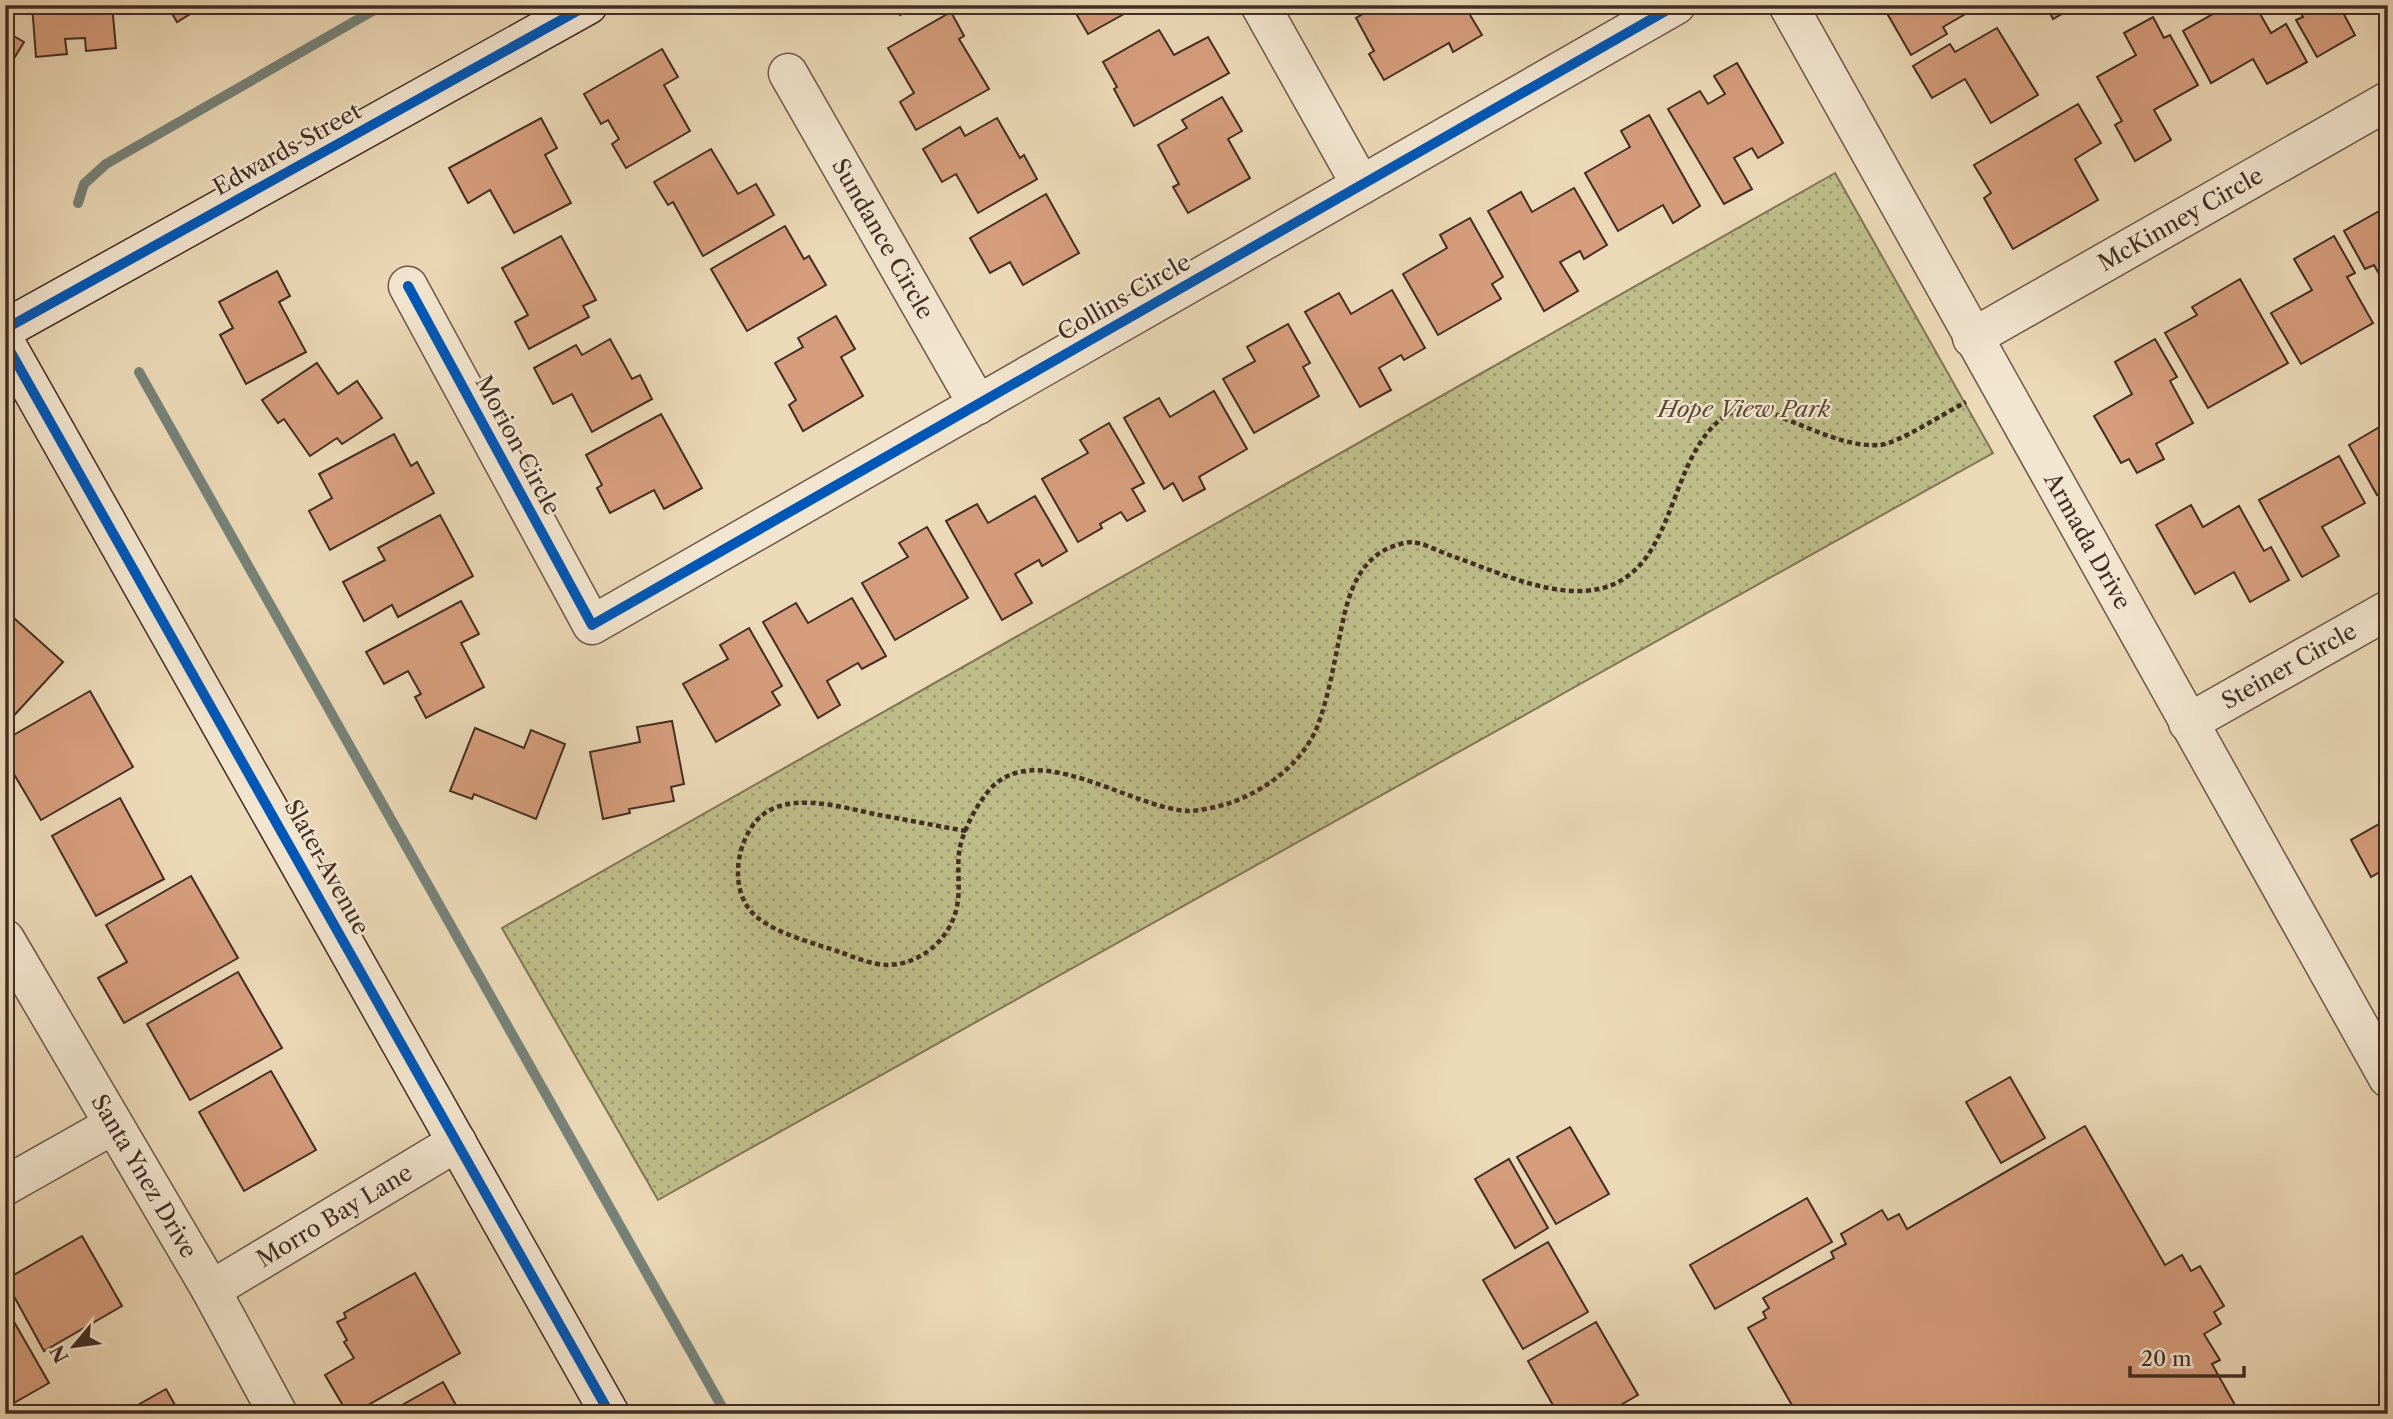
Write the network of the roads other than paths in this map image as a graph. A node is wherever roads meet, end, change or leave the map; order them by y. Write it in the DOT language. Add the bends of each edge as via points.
graph roads {
  1 [pos="588,5"];
  2 [pos="1260,5"];
  3 [pos="1676,5"];
  4 [pos="1788,5"];
  5 [pos="788,73"];
  6 [pos="2388,101"];
  7 [pos="1361,185"];
  8 [pos="408,286"];
  9 [pos="5,329"];
  10 [pos="1972,338"];
  11 [pos="5,342"];
  12 [pos="978,405"];
  13 [pos="2388,610"];
  14 [pos="592,625"];
  15 [pos="2188,723"];
  16 [pos="5,939"];
  17 [pos="2388,1078"];
  18 [pos="113,1125"];
  19 [pos="457,1142"];
  20 [pos="5,1186"];
  21 [pos="211,1290"];
  22 [pos="278,1414"];
  23 [pos="610,1414"];
  1 -- 9 [label="street, Edwards Street"];
  2 -- 7 [label="street"];
  3 -- 7 [label="street, Collins Circle"];
  4 -- 10 [label="street, Armada Drive"];
  5 -- 12 [label="street, Sundance Circle"];
  6 -- 10 [label="street, McKinney Circle"];
  7 -- 12 [label="street, Collins Circle"];
  8 -- 14 [label="street, Morion Circle"];
  10 -- 15 [label="street, Armada Drive"];
  11 -- 19 [label="street, Slater Avenue"];
  12 -- 14 [label="street, Collins Circle"];
  13 -- 15 [label="street, Steiner Circle"];
  15 -- 17 [label="street, Armada Drive"];
  16 -- 18 [label="street, Santa Ynez Drive"];
  18 -- 20 [label="street"];
  18 -- 21 [label="street, Santa Ynez Drive"];
  19 -- 21 [label="street, Morro Bay Lane"];
  19 -- 23 [label="street, Slater Avenue"];
  21 -- 22 [label="street, Santa Ynez Drive"];
}
